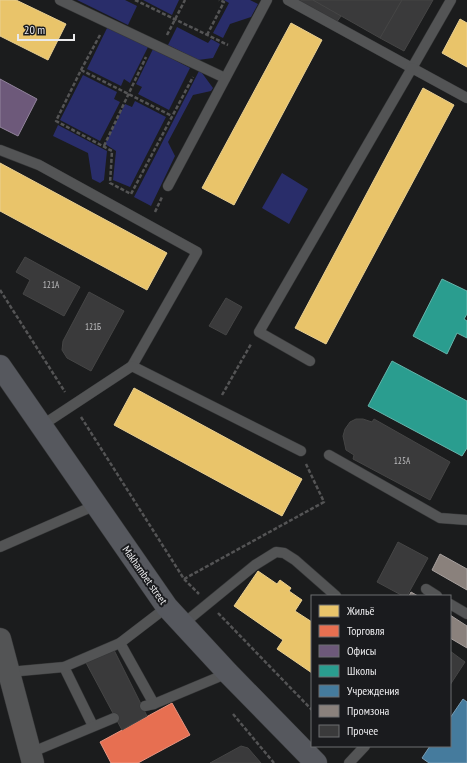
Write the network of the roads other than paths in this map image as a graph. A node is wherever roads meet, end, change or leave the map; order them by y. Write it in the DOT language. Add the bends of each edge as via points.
graph roads {
  1 [pos="60,0"];
  2 [pos="267,0"];
  3 [pos="288,0"];
  4 [pos="451,0"];
  5 [pos="412,68"];
  6 [pos="225,78"];
  7 [pos="467,98"];
  8 [pos="0,150"];
  9 [pos="168,186"];
  10 [pos="310,361"];
  11 [pos="0,366"];
  12 [pos="132,366"];
  13 [pos="41,426"];
  14 [pos="301,452"];
  15 [pos="329,455"];
  16 [pos="96,505"];
  17 [pos="467,520"];
  18 [pos="0,547"];
  19 [pos="426,589"];
  20 [pos="335,595"];
  21 [pos="435,595"];
  22 [pos="451,605"];
  23 [pos="167,607"];
  24 [pos="467,614"];
  25 [pos="183,624"];
  26 [pos="0,639"];
  27 [pos="120,643"];
  28 [pos="64,667"];
  29 [pos="9,672"];
  30 [pos="228,673"];
  31 [pos="114,718"];
  32 [pos="93,726"];
  33 [pos="364,747"];
  34 [pos="31,758"];
  35 [pos="316,763"];
  36 [pos="349,763"];
  1 -- 6 [label="lane"];
  2 -- 6 [label="lane"];
  3 -- 5 [label="lane"];
  4 -- 5 [label="lane"];
  5 -- 7 [label="lane"];
  5 -- 10 [label="lane" via="259,332"];
  6 -- 9 [label="lane"];
  8 -- 12 [label="lane" via="39,165 197,252"];
  11 -- 13 [label="main road, Makhambet street"];
  12 -- 13 [label="lane"];
  12 -- 14 [label="lane"];
  13 -- 16 [label="main road, Makhambet street"];
  15 -- 17 [label="lane" via="440,518"];
  16 -- 18 [label="lane"];
  16 -- 23 [label="main road, Makhambet street"];
  19 -- 21 [label="lane"];
  20 -- 25 [label="lane" via="295,560 284,553 276,552"];
  22 -- 24 [label="lane"];
  23 -- 25 [label="main road, Makhambet street"];
  23 -- 27 [label="lane"];
  25 -- 30 [label="main road, Makhambet street"];
  26 -- 29 [label="main road"];
  27 -- 28 [label="lane"];
  27 -- 30 [label="lane" via="150,705"];
  28 -- 29 [label="lane"];
  28 -- 32 [label="lane"];
  29 -- 34 [label="main road"];
  30 -- 35 [label="main road, Makhambet street"];
  31 -- 32 [label="lane"];
  32 -- 34 [label="lane"];
  33 -- 36 [label="lane"];
}
